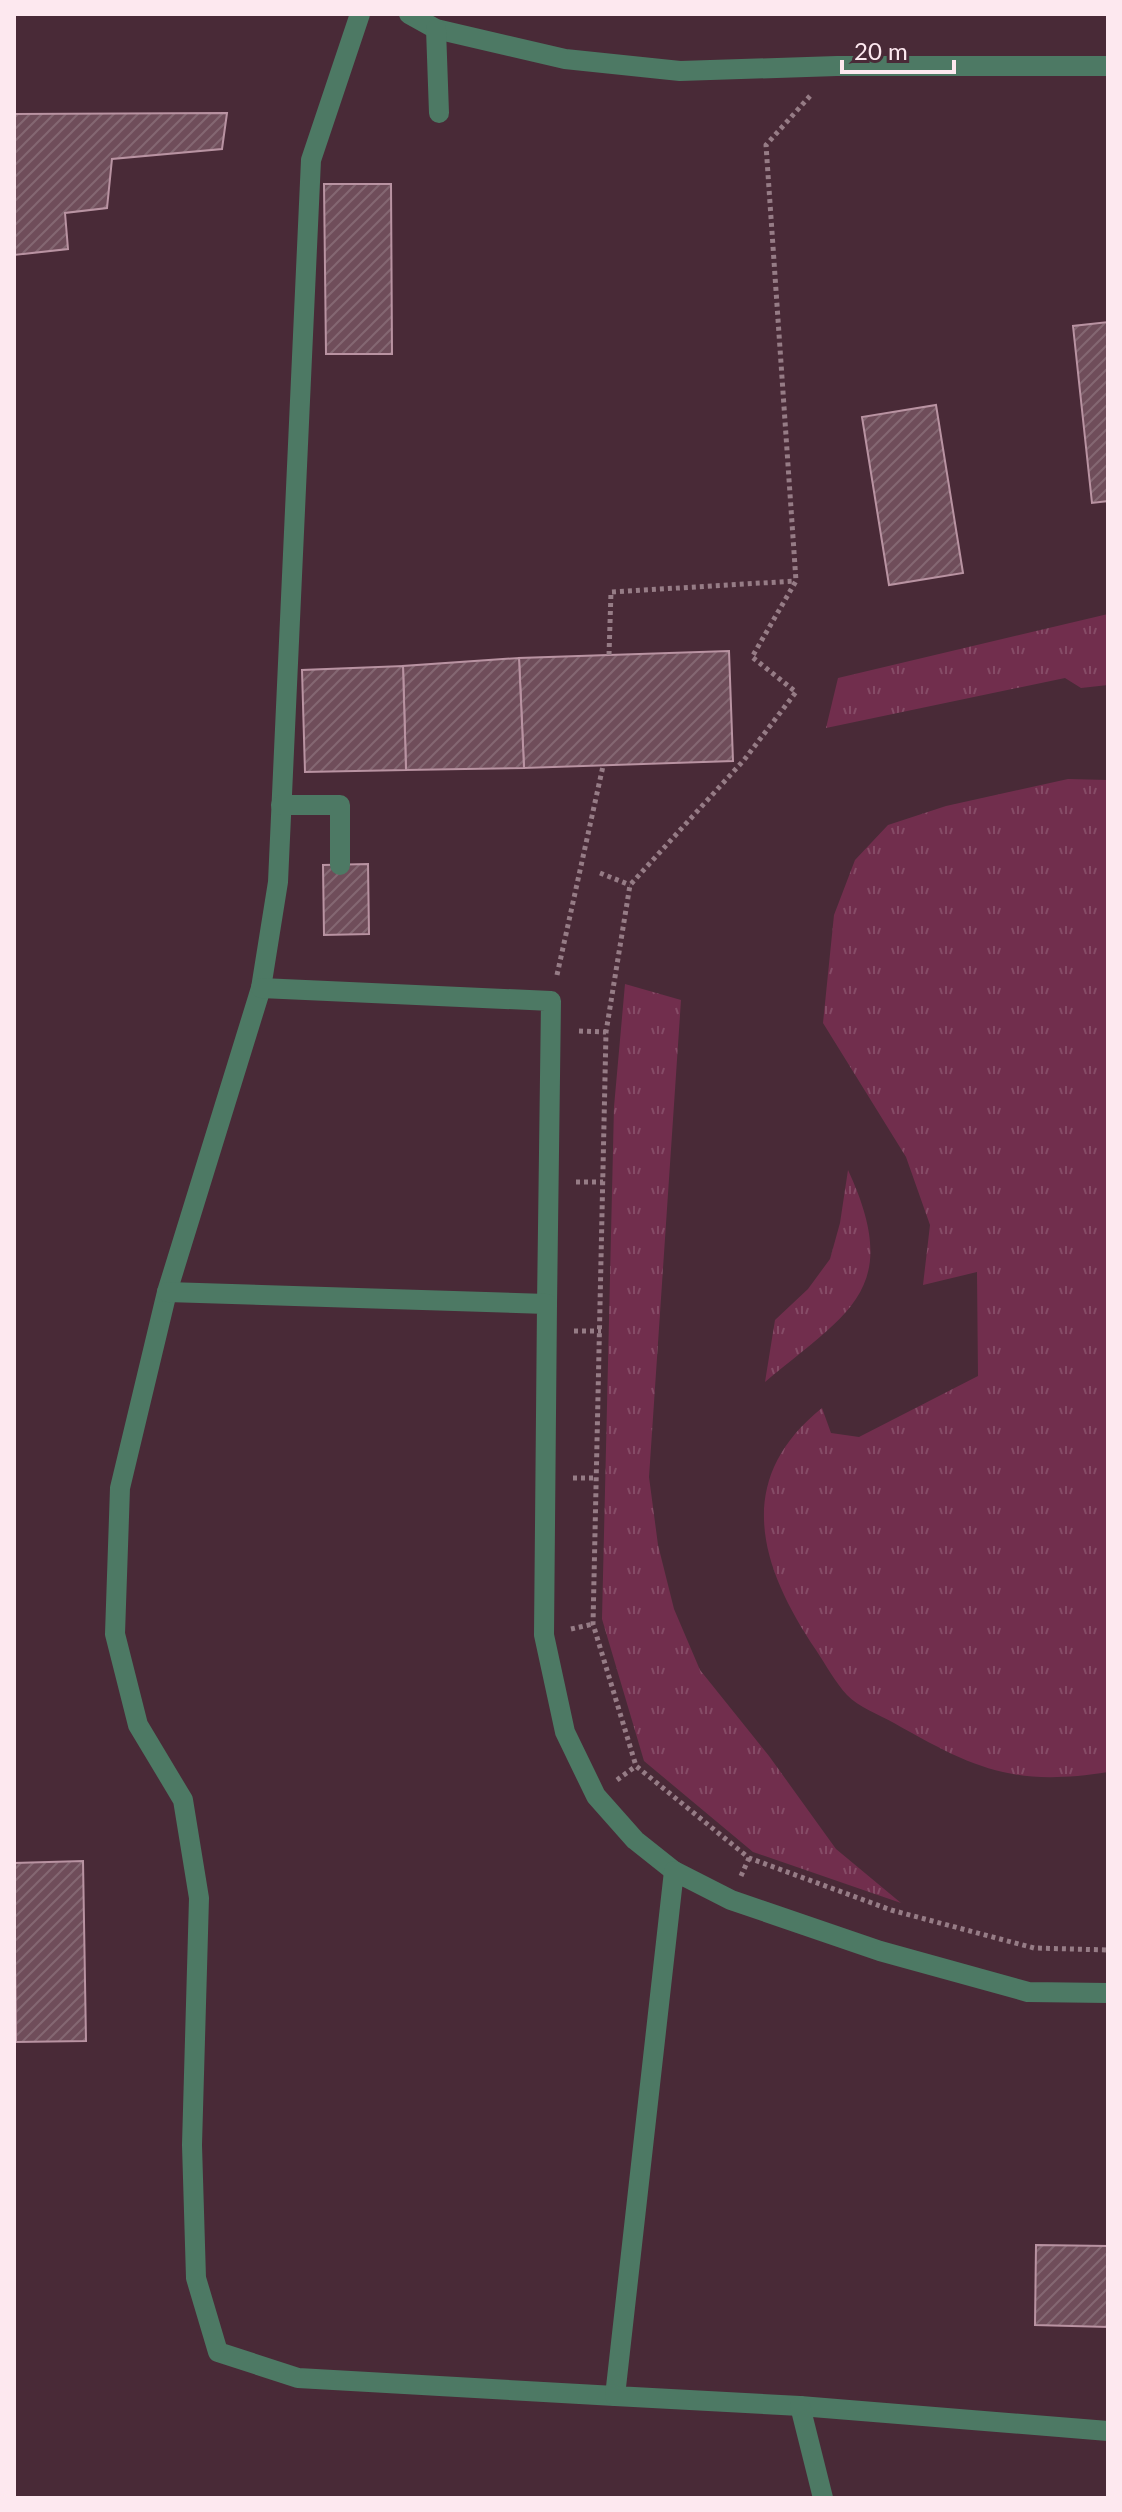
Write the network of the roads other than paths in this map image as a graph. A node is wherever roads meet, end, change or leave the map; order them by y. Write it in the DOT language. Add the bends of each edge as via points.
graph roads {
  1 [pos="360,14"];
  2 [pos="409,14"];
  3 [pos="436,29"];
  4 [pos="1108,66"];
  5 [pos="439,113"];
  6 [pos="281,805"];
  7 [pos="340,865"];
  8 [pos="261,988"];
  9 [pos="167,1292"];
  10 [pos="547,1304"];
  11 [pos="674,1871"];
  12 [pos="1108,1993"];
  13 [pos="615,2396"];
  14 [pos="800,2406"];
  15 [pos="1108,2431"];
  16 [pos="823,2498"];
  1 -- 6 [label="lane" via="311,160"];
  2 -- 3 [label="lane"];
  3 -- 4 [label="lane" via="565,59 680,71"];
  3 -- 5 [label="lane"];
  6 -- 7 [label="lane" via="340,805"];
  6 -- 8 [label="lane" via="278,882"];
  8 -- 9 [label="lane"];
  8 -- 10 [label="lane" via="551,1001"];
  9 -- 10 [label="lane"];
  9 -- 13 [label="lane" via="120,1488 115,1634 138,1725 183,1800 199,1898 192,2145 196,2278 218,2352 298,2378"];
  10 -- 11 [label="lane" via="544,1635 565,1732 596,1796 635,1840"];
  11 -- 12 [label="lane" via="731,1900 880,1951 1028,1992"];
  11 -- 13 [label="lane"];
  13 -- 14 [label="lane"];
  14 -- 15 [label="lane"];
  14 -- 16 [label="lane"];
}
